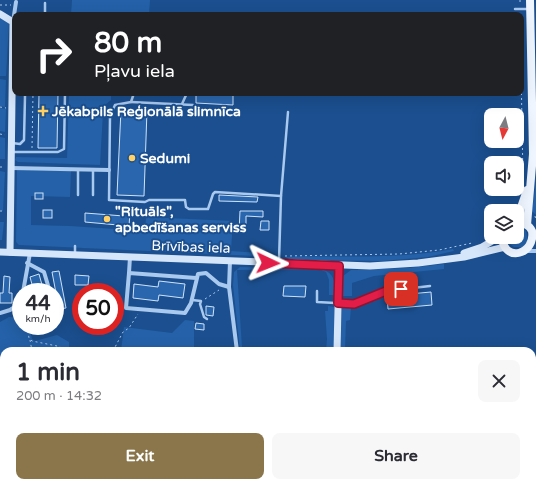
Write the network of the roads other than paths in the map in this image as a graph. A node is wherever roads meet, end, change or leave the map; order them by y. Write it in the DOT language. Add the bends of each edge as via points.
graph roads {
  1 [pos="530,0"];
  2 [pos="16,1"];
  3 [pos="45,3"];
  4 [pos="515,9"];
  5 [pos="530,9"];
  6 [pos="15,12"];
  7 [pos="46,12"];
  8 [pos="0,14"];
  9 [pos="12,24"];
  10 [pos="14,96"];
  11 [pos="25,96"];
  12 [pos="65,96"];
  13 [pos="133,96"];
  14 [pos="186,96"];
  15 [pos="131,102"];
  16 [pos="182,104"];
  17 [pos="193,105"];
  18 [pos="288,112"];
  19 [pos="11,143"];
  20 [pos="11,152"];
  21 [pos="8,167"];
  22 [pos="78,170"];
  23 [pos="94,170"];
  24 [pos="109,170"];
  25 [pos="527,180"];
  26 [pos="78,195"];
  27 [pos="93,196"];
  28 [pos="281,196"];
  29 [pos="521,204"];
  30 [pos="524,224"];
  31 [pos="527,225"];
  32 [pos="534,233"];
  33 [pos="488,244"];
  34 [pos="504,244"];
  35 [pos="75,246"];
  36 [pos="505,247"];
  37 [pos="533,247"];
  38 [pos="0,252"];
  39 [pos="10,252"];
  40 [pos="30,253"];
  41 [pos="75,255"];
  42 [pos="130,257"];
  43 [pos="453,258"];
  44 [pos="279,260"];
  45 [pos="230,261"];
  46 [pos="27,263"];
  47 [pos="339,266"];
  48 [pos="129,273"];
  49 [pos="196,278"];
  50 [pos="24,283"];
  51 [pos="47,283"];
  52 [pos="430,286"];
  53 [pos="227,287"];
  54 [pos="317,291"];
  55 [pos="192,300"];
  56 [pos="338,303"];
  57 [pos="12,309"];
  58 [pos="0,313"];
  59 [pos="207,319"];
  60 [pos="235,347"];
  61 [pos="337,347"];
  1 -- 5 [label="main road"];
  2 -- 6 [label="street"];
  3 -- 7 [label="lane"];
  4 -- 5 [label="lane"];
  5 -- 25 [label="main road" via="533,154"];
  8 -- 9 [label="main road"];
  10 -- 19 [label="main road"];
  11 -- 19 [label="lane" via="24,140 20,144"];
  12 -- 20 [label="lane" via="64,149 58,152"];
  13 -- 15 [label="lane"];
  14 -- 16 [label="lane"];
  15 -- 16 [label="lane"];
  15 -- 24 [label="lane" via="116,105 110,116"];
  16 -- 17 [label="lane"];
  18 -- 28 [label="lane"];
  19 -- 20 [label="main road"];
  20 -- 21 [label="main road"];
  21 -- 22 [label="street"];
  21 -- 39 [label="main road"];
  22 -- 23 [label="street"];
  22 -- 26 [label="lane"];
  23 -- 24 [label="street"];
  23 -- 27 [label="lane"];
  24 -- 28 [label="lane" via="110,201 185,200 189,209 208,210 215,192"];
  25 -- 29 [label="main road"];
  25 -- 31 [label="main road"];
  28 -- 44 [label="lane"];
  30 -- 31 [label="main road"];
  31 -- 32 [label="main road"];
  32 -- 37 [label="main road"];
  33 -- 43 [label="main road, Brīvības iela"];
  34 -- 36 [label="main road"];
  35 -- 41 [label="lane"];
  36 -- 37 [label="main road" via="512,252"];
  36 -- 43 [label="main road, Brīvības iela"];
  38 -- 39 [label="main road, Brīvības iela"];
  39 -- 40 [label="main road, Brīvības iela"];
  40 -- 41 [label="main road, Brīvības iela"];
  40 -- 46 [label="street"];
  41 -- 42 [label="main road, Brīvības iela"];
  42 -- 45 [label="main road, Brīvības iela"];
  42 -- 48 [label="street"];
  43 -- 47 [label="main road, Brīvības iela" via="392,265"];
  44 -- 45 [label="main road, Brīvības iela"];
  44 -- 47 [label="main road, Brīvības iela"];
  45 -- 53 [label="street"];
  46 -- 50 [label="street"];
  46 -- 51 [label="street" via="44,272"];
  47 -- 56 [label="main road"];
  48 -- 49 [label="street"];
  48 -- 55 [label="street" via="126,308 184,313"];
  49 -- 53 [label="street" via="198,274 206,273"];
  49 -- 55 [label="street"];
  52 -- 56 [label="lane" via="386,291 354,304"];
  53 -- 60 [label="street"];
  54 -- 56 [label="lane" via="317,302"];
  55 -- 59 [label="lane" via="201,301 203,315"];
  56 -- 61 [label="main road"];
  57 -- 58 [label="street"];
}
